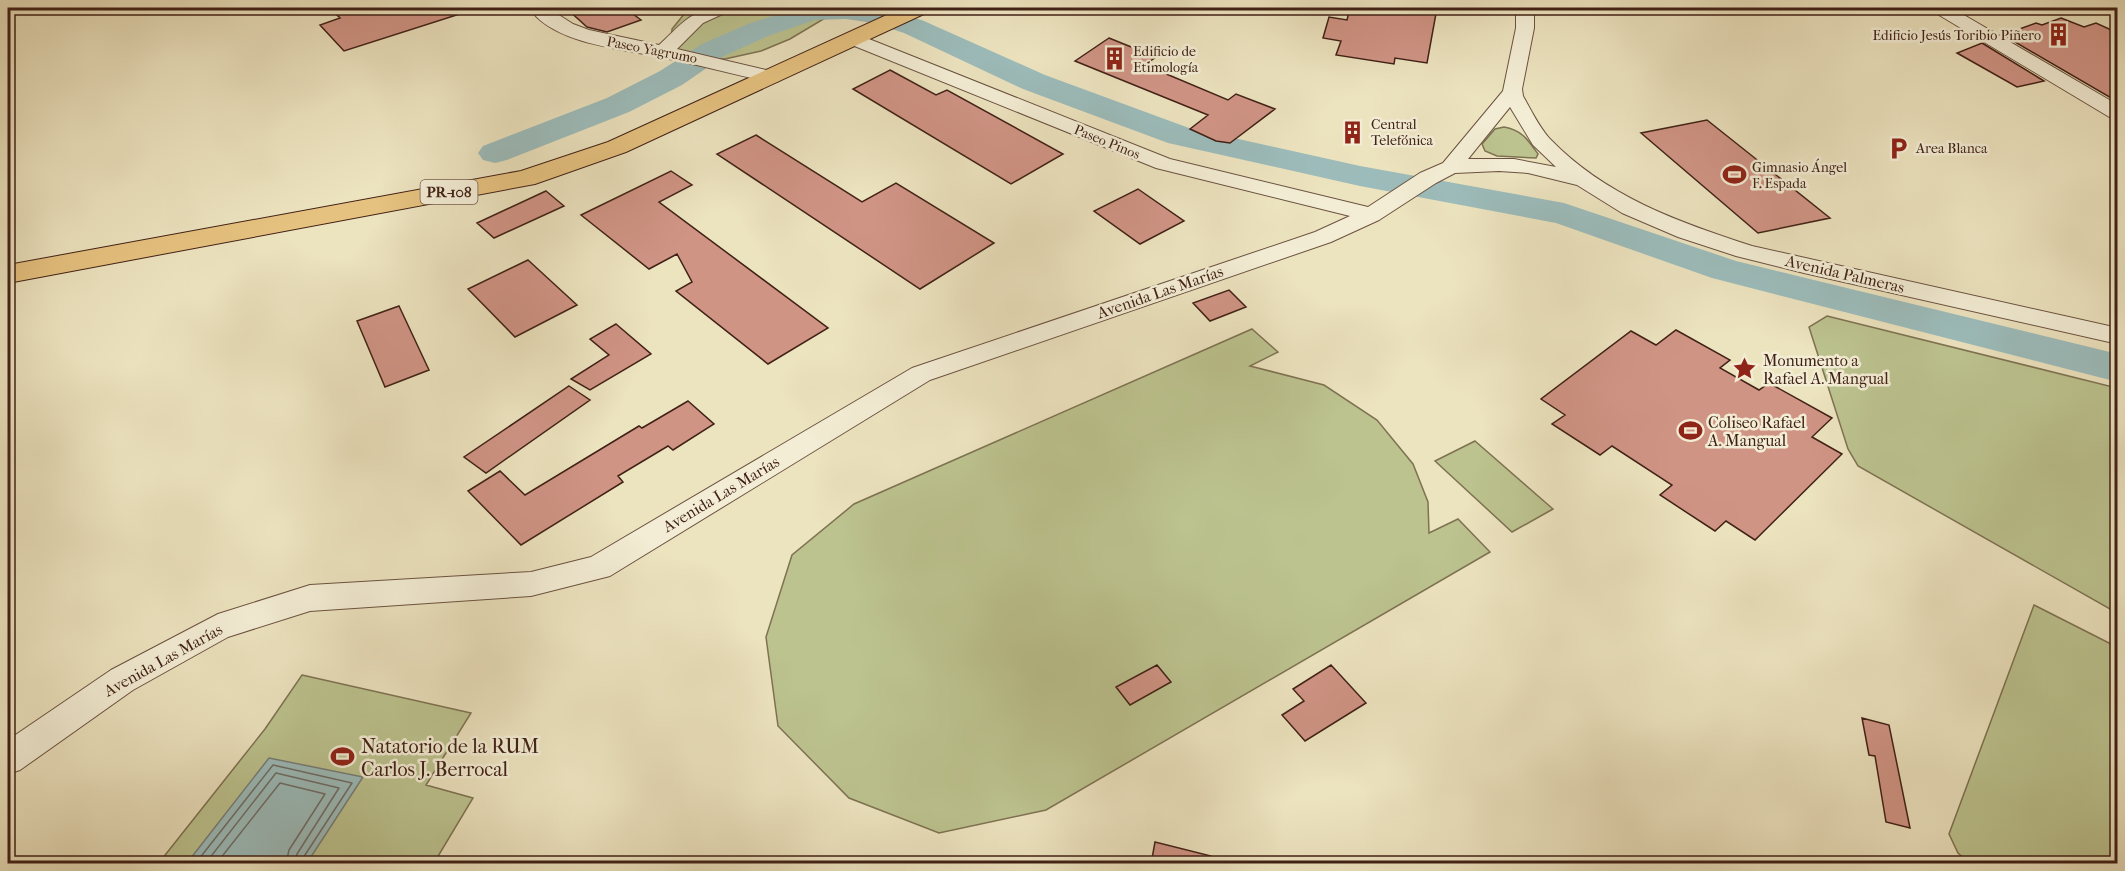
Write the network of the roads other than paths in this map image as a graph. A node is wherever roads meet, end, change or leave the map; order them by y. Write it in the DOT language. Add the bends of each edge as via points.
graph roads {
  1 [pos="538,8"];
  2 [pos="721,8"];
  3 [pos="918,8"];
  4 [pos="1525,8"];
  5 [pos="1940,8"];
  6 [pos="860,36"];
  7 [pos="663,51"];
  8 [pos="772,77"];
  9 [pos="1511,93"];
  10 [pos="2118,114"];
  11 [pos="1450,167"];
  12 [pos="1583,182"];
  13 [pos="1380,209"];
  14 [pos="8,274"];
  15 [pos="2118,336"];
  16 [pos="8,759"];
  1 -- 7 [label="street, Paseo Yagrumo" via="554,22 589,38"];
  2 -- 7 [label="street" via="698,19"];
  3 -- 6 [label="main road, PR-108"];
  4 -- 9 [label="street" via="1526,22"];
  5 -- 10 [label="street"];
  6 -- 8 [label="main road, PR-108"];
  6 -- 13 [label="street, Paseo Pinos" via="1163,164"];
  7 -- 8 [label="street, Paseo Yagrumo"];
  8 -- 14 [label="main road, PR-108" via="617,147 526,178"];
  9 -- 11 [label="street"];
  9 -- 12 [label="street, Avenida Palmeras" via="1525,122"];
  11 -- 12 [label="street, Avenida Palmeras" via="1496,163 1541,167"];
  11 -- 13 [label="street, Avenida Las Marías"];
  12 -- 15 [label="street, Avenida Palmeras" via="1661,222 1732,248"];
  13 -- 16 [label="street, Avenida Las Marías" via="1323,237 921,374 599,567 531,584 310,598 218,627 122,680"];
}
